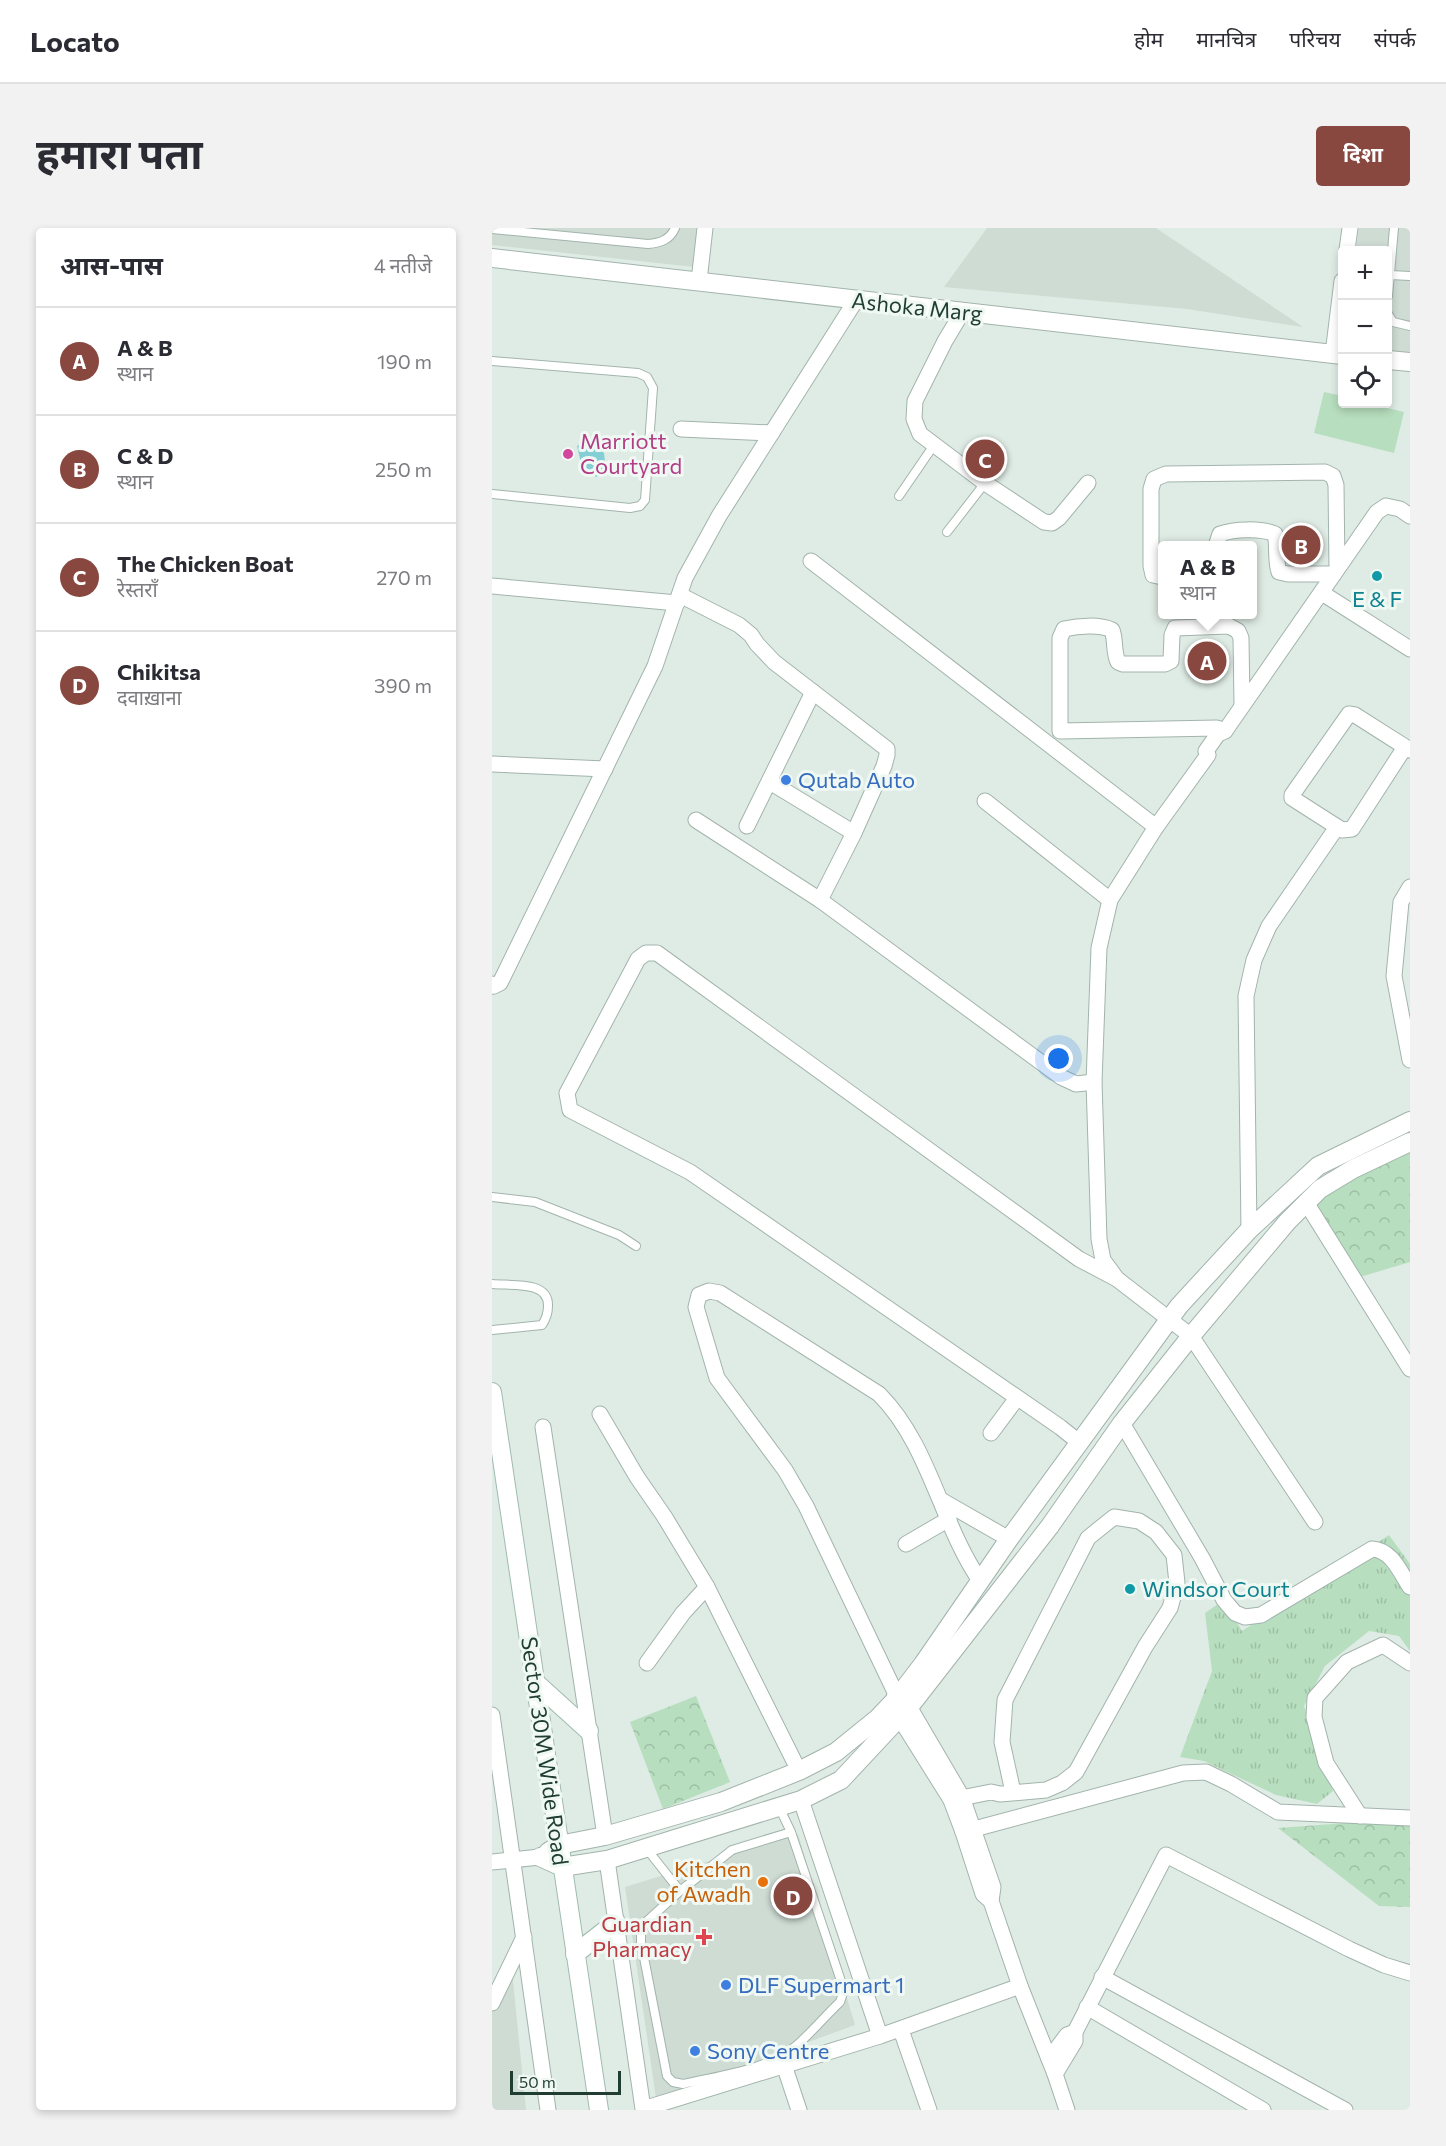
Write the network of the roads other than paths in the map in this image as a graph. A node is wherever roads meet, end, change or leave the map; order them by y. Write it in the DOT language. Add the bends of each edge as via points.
graph roads {
  1 [pos="675,228"];
  2 [pos="705,228"];
  3 [pos="1350,228"];
  4 [pos="1394,228"];
  5 [pos="492,230"];
  6 [pos="530,231"];
  7 [pos="1348,246"];
  8 [pos="1392,252"];
  9 [pos="492,258"];
  10 [pos="1392,275"];
  11 [pos="1410,276"];
  12 [pos="699,281"];
  13 [pos="856,300"];
  14 [pos="1341,300"];
  15 [pos="963,311"];
  16 [pos="1392,320"];
  17 [pos="1410,327"];
  18 [pos="1337,354"];
  19 [pos="492,361"];
  20 [pos="1392,361"];
  21 [pos="1410,363"];
  22 [pos="681,429"];
  23 [pos="772,434"];
  24 [pos="934,445"];
  25 [pos="985,483"];
  26 [pos="1088,483"];
  27 [pos="492,494"];
  28 [pos="899,496"];
  29 [pos="1410,516"];
  30 [pos="947,532"];
  31 [pos="1218,541"];
  32 [pos="811,561"];
  33 [pos="1336,571"];
  34 [pos="1158,576"];
  35 [pos="492,586"];
  36 [pos="1322,593"];
  37 [pos="679,599"];
  38 [pos="1410,649"];
  39 [pos="813,692"];
  40 [pos="1242,705"];
  41 [pos="1225,732"];
  42 [pos="1407,749"];
  43 [pos="492,764"];
  44 [pos="605,769"];
  45 [pos="770,782"];
  46 [pos="985,801"];
  47 [pos="696,820"];
  48 [pos="747,826"];
  49 [pos="1156,827"];
  50 [pos="1337,827"];
  51 [pos="854,833"];
  52 [pos="1410,887"];
  53 [pos="820,900"];
  54 [pos="1110,900"];
  55 [pos="492,984"];
  56 [pos="1410,1060"];
  57 [pos="1094,1082"];
  58 [pos="1410,1121"];
  59 [pos="1410,1142"];
  60 [pos="492,1197"];
  61 [pos="1306,1204"];
  62 [pos="1249,1230"];
  63 [pos="636,1246"];
  64 [pos="1117,1280"];
  65 [pos="492,1284"];
  66 [pos="1170,1319"];
  67 [pos="492,1330"];
  68 [pos="1191,1336"];
  69 [pos="1410,1369"];
  70 [pos="492,1392"];
  71 [pos="1017,1398"];
  72 [pos="600,1414"];
  73 [pos="1122,1423"];
  74 [pos="543,1426"];
  75 [pos="991,1433"];
  76 [pos="1080,1443"];
  77 [pos="941,1500"];
  78 [pos="949,1519"];
  79 [pos="1315,1522"];
  80 [pos="1009,1539"];
  81 [pos="906,1544"];
  82 [pos="981,1582"];
  83 [pos="707,1587"];
  84 [pos="1410,1587"];
  85 [pos="1410,1663"];
  86 [pos="647,1664"];
  87 [pos="536,1683"];
  88 [pos="900,1702"];
  89 [pos="492,1715"];
  90 [pos="589,1731"];
  91 [pos="799,1771"];
  92 [pos="1007,1793"];
  93 [pos="801,1800"];
  94 [pos="958,1802"];
  95 [pos="779,1807"];
  96 [pos="1360,1816"];
  97 [pos="1410,1818"];
  98 [pos="969,1831"];
  99 [pos="791,1832"];
  100 [pos="605,1836"];
  101 [pos="559,1845"];
  102 [pos="646,1848"];
  103 [pos="540,1857"];
  104 [pos="512,1860"];
  105 [pos="608,1860"];
  106 [pos="492,1862"];
  107 [pos="562,1867"];
  108 [pos="680,1892"];
  109 [pos="616,1922"];
  110 [pos="524,1938"];
  111 [pos="575,1954"];
  112 [pos="1410,1973"];
  113 [pos="1102,1977"];
  114 [pos="1020,1986"];
  115 [pos="492,2003"];
  116 [pos="1087,2007"];
  117 [pos="901,2030"];
  118 [pos="1075,2032"];
  119 [pos="880,2036"];
  120 [pos="1049,2059"];
  121 [pos="784,2065"];
  122 [pos="1055,2074"];
  123 [pos="548,2110"];
  124 [pos="599,2110"];
  125 [pos="643,2110"];
  126 [pos="798,2110"];
  127 [pos="929,2110"];
  128 [pos="1067,2110"];
  129 [pos="1263,2110"];
  130 [pos="1346,2110"];
  1 -- 6 [label="lane" via="661,242 648,244"];
  2 -- 12 [label="street"];
  3 -- 7 [label="street"];
  4 -- 8 [label="lane"];
  5 -- 6 [label="lane"];
  9 -- 12 [label="street, Ashoka Marg"];
  10 -- 11 [label="lane"];
  12 -- 13 [label="street, Ashoka Marg"];
  13 -- 15 [label="street, Ashoka Marg"];
  13 -- 23 [label="street"];
  14 -- 18 [label="street"];
  15 -- 18 [label="street, Ashoka Marg"];
  15 -- 24 [label="street" via="915,401 914,419 920,434"];
  16 -- 17 [label="lane"];
  19 -- 27 [label="lane" via="638,373 648,377 652,388 645,500 640,506"];
  20 -- 21 [label="street"];
  22 -- 23 [label="street"];
  23 -- 37 [label="street" via="719,516 685,578"];
  24 -- 25 [label="street"];
  24 -- 28 [label="lane"];
  25 -- 26 [label="street" via="1044,522 1052,523"];
  25 -- 30 [label="lane"];
  29 -- 33 [label="street" via="1386,506 1377,512"];
  31 -- 33 [label="street" via="1220,534 1227,531 1268,531 1275,534 1279,572"];
  32 -- 49 [label="street"];
  33 -- 34 [label="street" via="1333,476 1324,472 1166,474 1155,479 1151,489 1151,566 1153,575"];
  33 -- 36 [label="street"];
  35 -- 37 [label="street"];
  36 -- 38 [label="street"];
  36 -- 40 [label="street"];
  37 -- 39 [label="street" via="739,625 774,662"];
  37 -- 44 [label="street" via="655,666"];
  39 -- 45 [label="street"];
  39 -- 51 [label="street" via="887,749 884,765"];
  40 -- 41 [label="street"];
  40 -- 41 [label="street" via="1241,638 1229,626 1175,628 1171,661 1165,664 1118,662 1115,636 1106,627 1064,629 1060,638 1060,731 1217,728"];
  41 -- 49 [label="street" via="1226,738 1214,756 1208,755"];
  42 -- 50 [label="street" via="1352,829"];
  42 -- 50 [label="street" via="1349,714 1292,795 1293,800"];
  43 -- 44 [label="street"];
  44 -- 55 [label="street" via="500,983"];
  45 -- 48 [label="street"];
  45 -- 51 [label="street"];
  46 -- 54 [label="street"];
  47 -- 53 [label="street"];
  49 -- 54 [label="street"];
  50 -- 62 [label="street" via="1269,926 1254,960 1246,996"];
  51 -- 53 [label="street"];
  52 -- 56 [label="street" via="1401,902 1394,976"];
  53 -- 57 [label="street" via="1061,1077 1076,1084"];
  54 -- 57 [label="street" via="1100,948"];
  57 -- 64 [label="street" via="1099,1239 1103,1260"];
  58 -- 62 [label="street" via="1318,1166"];
  59 -- 61 [label="street" via="1353,1169 1320,1189"];
  60 -- 63 [label="lane" via="535,1202 620,1235"];
  61 -- 68 [label="street"];
  61 -- 69 [label="street"];
  62 -- 66 [label="street"];
  64 -- 66 [label="street"];
  64 -- 71 [label="street" via="1079,1259 657,953 646,953 638,959 567,1093 570,1110 690,1172"];
  65 -- 67 [label="lane" via="539,1288 548,1300 542,1325"];
  66 -- 68 [label="street"];
  66 -- 76 [label="street"];
  68 -- 73 [label="street"];
  68 -- 79 [label="street"];
  70 -- 87 [label="street, Sector 30M Wide Road"];
  71 -- 75 [label="street"];
  71 -- 76 [label="street"];
  72 -- 83 [label="street"];
  73 -- 84 [label="street" via="1224,1600 1235,1612 1245,1617 1261,1615 1372,1549 1387,1553"];
  73 -- 88 [label="street" via="1050,1526"];
  74 -- 90 [label="street"];
  76 -- 80 [label="street"];
  77 -- 78 [label="street"];
  77 -- 80 [label="street"];
  77 -- 88 [label="street" via="904,1426 879,1394 720,1293 709,1291 699,1295 696,1307 717,1378 785,1470 806,1506"];
  78 -- 81 [label="street"];
  78 -- 82 [label="street"];
  80 -- 82 [label="street"];
  82 -- 88 [label="street"];
  83 -- 86 [label="street"];
  83 -- 91 [label="street"];
  85 -- 96 [label="street" via="1383,1645 1347,1662 1315,1698 1314,1717 1326,1762"];
  87 -- 90 [label="street"];
  87 -- 101 [label="street, Sector 30M Wide Road"];
  88 -- 91 [label="street" via="836,1752"];
  88 -- 93 [label="street" via="841,1780"];
  88 -- 94 [label="street"];
  89 -- 104 [label="street"];
  90 -- 100 [label="street"];
  91 -- 100 [label="street" via="721,1802"];
  92 -- 92 [label="street" via="1046,1790 1076,1772 1170,1608 1177,1583 1174,1555 1156,1532 1139,1521 1114,1517 1088,1538 1005,1700 1002,1742"];
  92 -- 94 [label="street" via="991,1792"];
  93 -- 95 [label="street"];
  93 -- 119 [label="street"];
  94 -- 98 [label="street"];
  95 -- 99 [label="lane"];
  95 -- 102 [label="street"];
  96 -- 97 [label="street"];
  96 -- 98 [label="street" via="1278,1812 1206,1772 1183,1773"];
  98 -- 114 [label="street" via="983,1894 991,1901"];
  99 -- 108 [label="lane" via="732,1850"];
  99 -- 108 [label="lane" via="843,1993 840,2002 796,2046 774,2060 683,2084 667,2076 640,1942 647,1921"];
  100 -- 101 [label="street"];
  101 -- 103 [label="street"];
  101 -- 107 [label="street, Sector 30M Wide Road"];
  102 -- 105 [label="street"];
  102 -- 108 [label="lane"];
  103 -- 104 [label="street"];
  103 -- 107 [label="street"];
  104 -- 106 [label="street"];
  104 -- 110 [label="street"];
  105 -- 107 [label="street"];
  105 -- 109 [label="street"];
  107 -- 111 [label="street, Sector 30M Wide Road"];
  109 -- 111 [label="street"];
  109 -- 125 [label="street"];
  110 -- 115 [label="street"];
  110 -- 123 [label="street"];
  111 -- 124 [label="street, Sector 30M Wide Road"];
  112 -- 113 [label="street" via="1350,1949 1166,1855"];
  113 -- 116 [label="street"];
  113 -- 130 [label="street"];
  114 -- 117 [label="street"];
  114 -- 120 [label="street"];
  116 -- 118 [label="street"];
  116 -- 129 [label="street"];
  117 -- 119 [label="street"];
  117 -- 127 [label="street"];
  118 -- 120 [label="street" via="1067,2035"];
  118 -- 122 [label="street" via="1075,2041"];
  119 -- 121 [label="street"];
  120 -- 122 [label="street"];
  121 -- 125 [label="street"];
  121 -- 126 [label="street"];
  122 -- 128 [label="street"];
}
